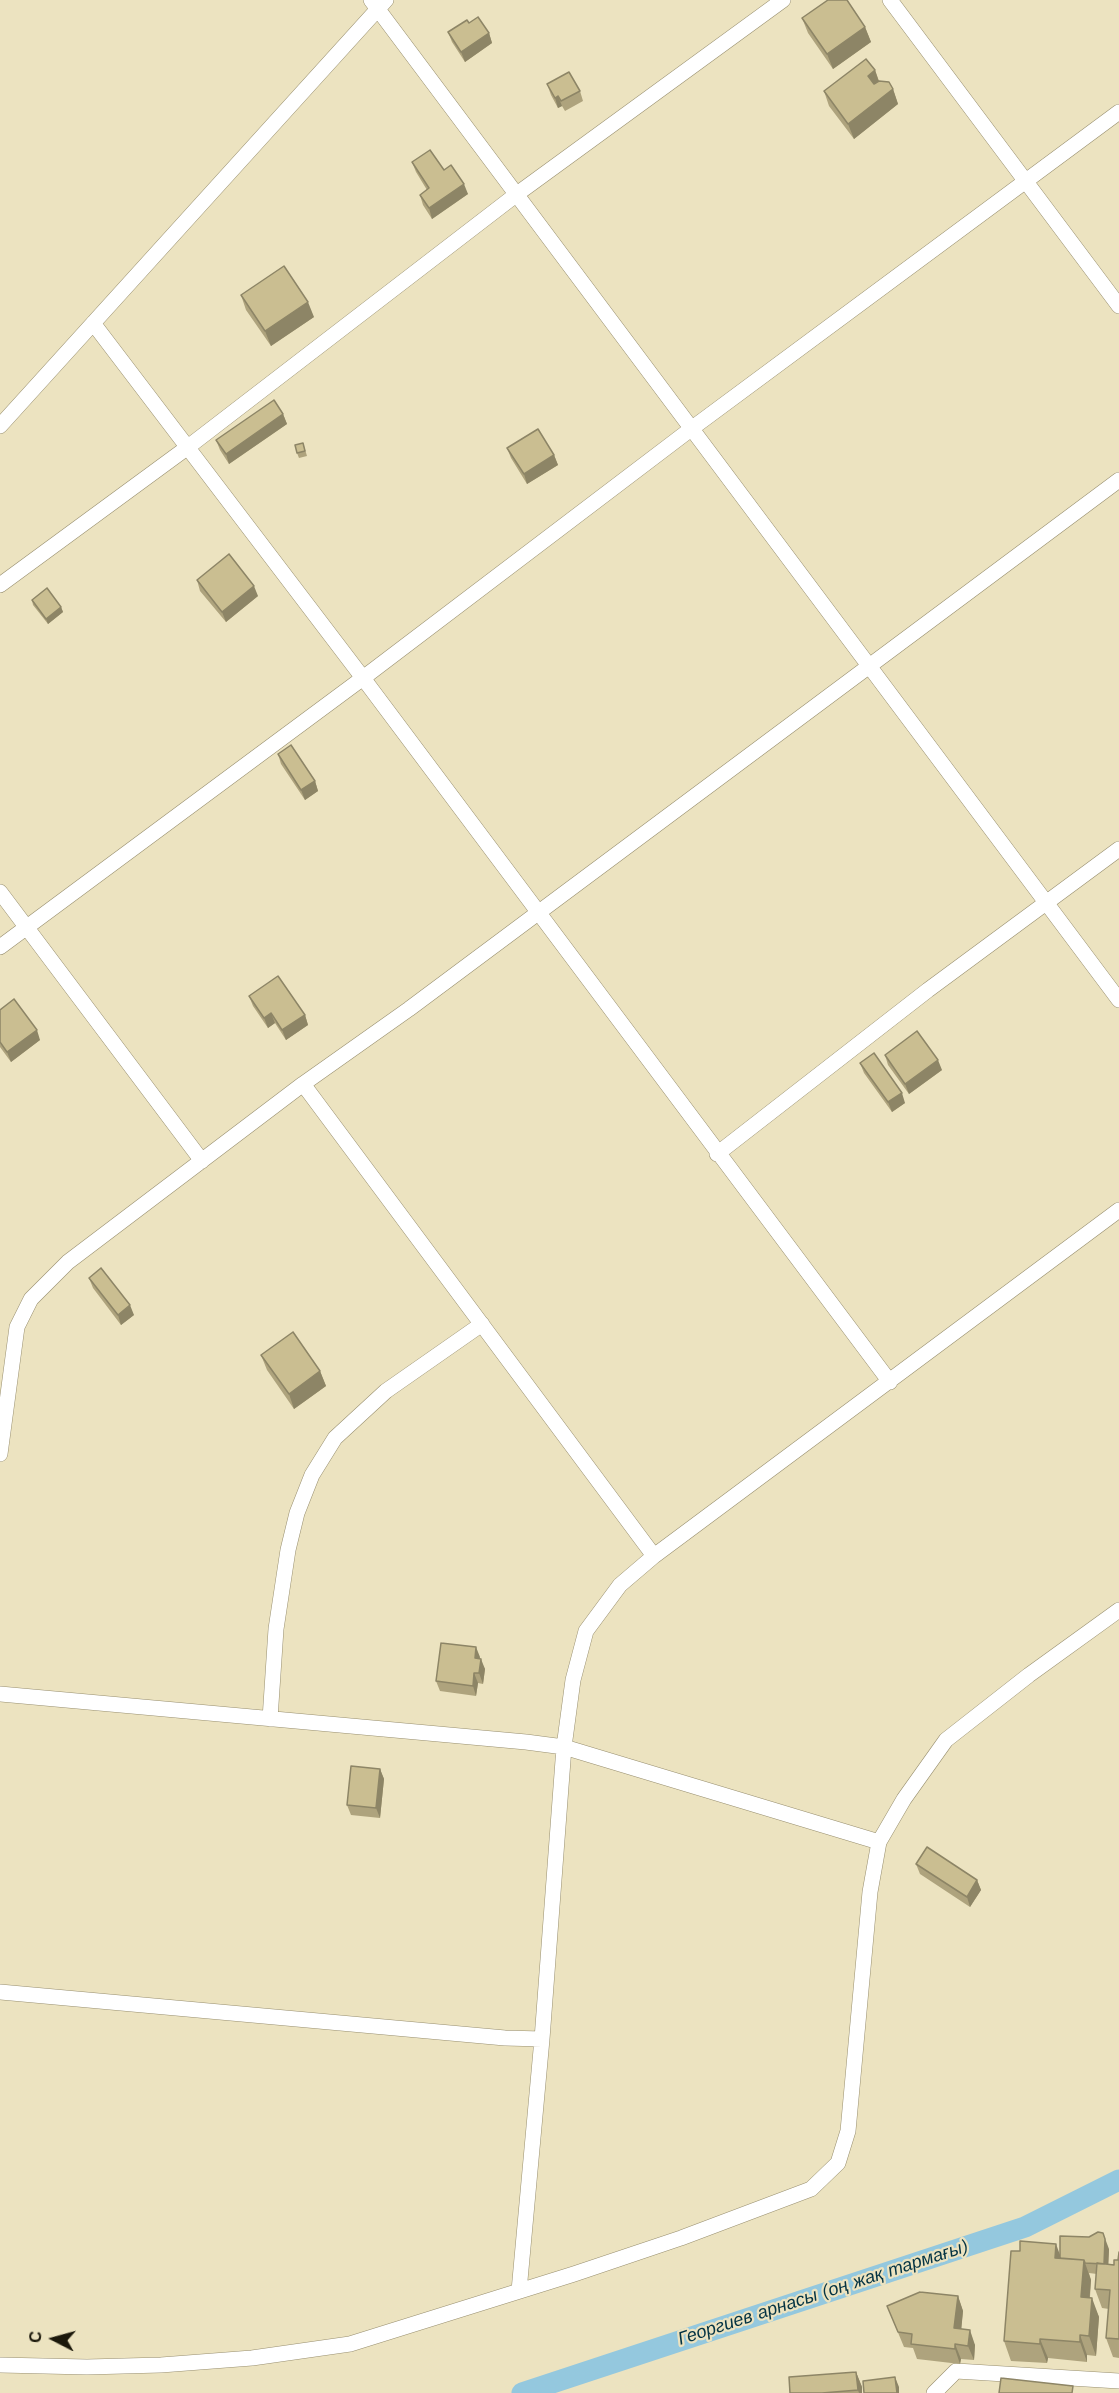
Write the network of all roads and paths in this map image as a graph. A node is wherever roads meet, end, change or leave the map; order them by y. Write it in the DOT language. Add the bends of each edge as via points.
graph roads {
  1 [pos="783,0"];
  2 [pos="890,0"];
  3 [pos="378,3"];
  4 [pos="1119,112"];
  5 [pos="1024,182"];
  6 [pos="517,194"];
  7 [pos="1119,306"];
  8 [pos="93,323"];
  9 [pos="0,426"];
  10 [pos="691,429"];
  11 [pos="188,447"];
  12 [pos="1119,480"];
  13 [pos="0,585"];
  14 [pos="867,666"];
  15 [pos="363,678"];
  16 [pos="1119,849"];
  17 [pos="0,892"];
  18 [pos="1047,904"];
  19 [pos="537,912"];
  20 [pos="26,927"];
  21 [pos="0,947"];
  22 [pos="1119,1000"];
  23 [pos="303,1084"];
  24 [pos="717,1154"];
  25 [pos="202,1161"];
  26 [pos="1119,1210"];
  27 [pos="482,1324"];
  28 [pos="890,1383"];
  29 [pos="0,1454"];
  30 [pos="654,1556"];
  31 [pos="1119,1610"];
  32 [pos="0,1694"];
  33 [pos="270,1719"];
  34 [pos="564,1747"];
  35 [pos="879,1842"];
  36 [pos="0,1992"];
  37 [pos="542,2039"];
  38 [pos="519,2291"];
  39 [pos="0,2365"];
  40 [pos="1119,2381"];
  41 [pos="934,2393"];
  1 -- 6 [label="street"];
  2 -- 5 [label="street"];
  3 -- 6 [label="street"];
  3 -- 8 [label="street"];
  4 -- 5 [label="street"];
  5 -- 7 [label="street"];
  5 -- 10 [label="street"];
  6 -- 10 [label="street"];
  6 -- 11 [label="street"];
  8 -- 9 [label="street"];
  8 -- 11 [label="street"];
  10 -- 14 [label="street"];
  10 -- 15 [label="street"];
  11 -- 13 [label="street"];
  11 -- 15 [label="street"];
  12 -- 14 [label="street"];
  14 -- 18 [label="street"];
  14 -- 19 [label="street"];
  15 -- 19 [label="street"];
  15 -- 20 [label="street"];
  16 -- 18 [label="street"];
  17 -- 20 [label="street"];
  18 -- 22 [label="street"];
  18 -- 24 [label="street" via="928,990"];
  19 -- 23 [label="street"];
  19 -- 24 [label="street"];
  20 -- 21 [label="street"];
  20 -- 25 [label="street"];
  23 -- 25 [label="street"];
  23 -- 27 [label="street"];
  24 -- 28 [label="street"];
  25 -- 29 [label="street" via="68,1262 31,1299 17,1327"];
  26 -- 28 [label="street"];
  27 -- 30 [label="street"];
  27 -- 33 [label="street" via="386,1391 335,1438 312,1475 288,1550 276,1629"];
  28 -- 30 [label="street"];
  30 -- 34 [label="street" via="620,1585 586,1631 573,1680"];
  31 -- 35 [label="street" via="946,1740 904,1798"];
  32 -- 33 [label="street"];
  33 -- 34 [label="street"];
  34 -- 35 [label="street"];
  34 -- 37 [label="street"];
  35 -- 38 [label="street" via="870,1892 848,2131 838,2163 819,2183 798,2195"];
  36 -- 37 [label="street"];
  37 -- 38 [label="street"];
  38 -- 39 [label="street" via="350,2344 252,2358 87,2367"];
  40 -- 41 [label="street" via="956,2371"];
}
